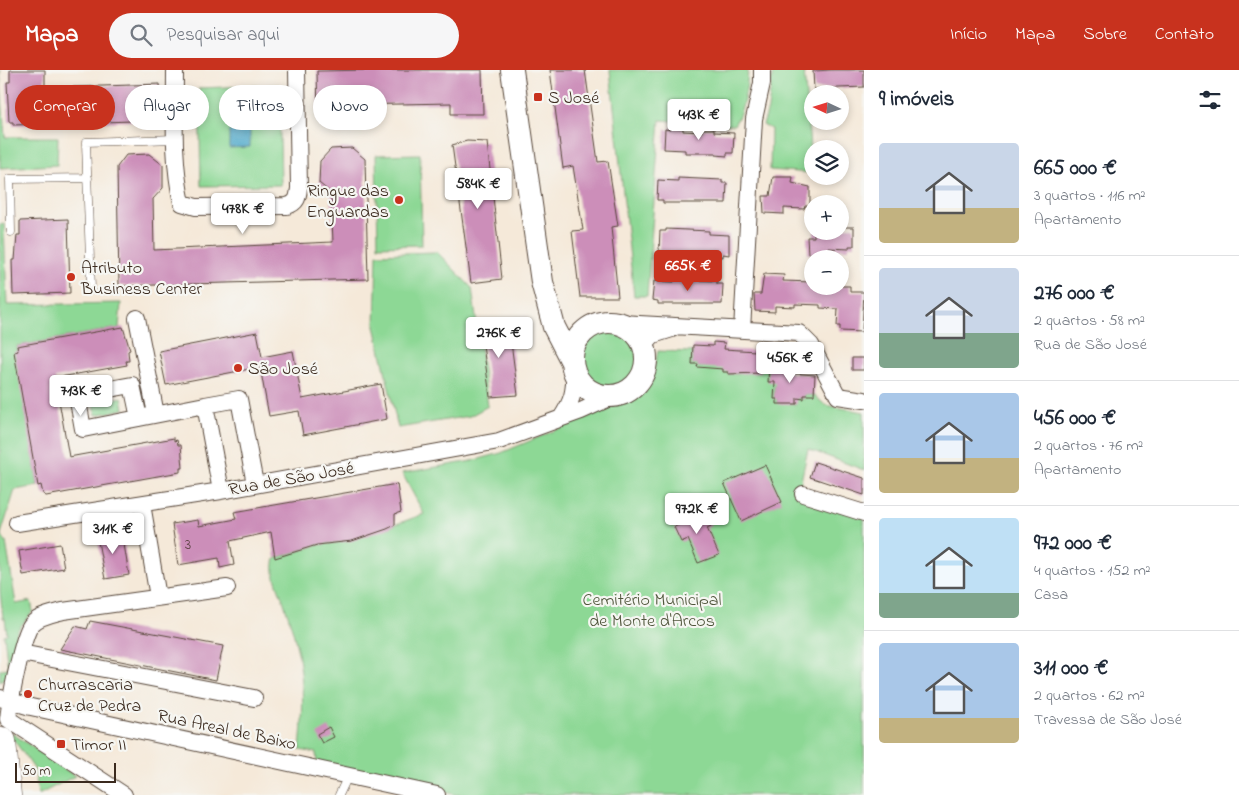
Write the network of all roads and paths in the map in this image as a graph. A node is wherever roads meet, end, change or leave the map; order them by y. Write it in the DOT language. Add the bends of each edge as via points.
graph roads {
  1 [pos="175,70"];
  2 [pos="297,70"];
  3 [pos="512,70"];
  4 [pos="762,70"];
  5 [pos="174,139"];
  6 [pos="88,178"];
  7 [pos="11,232"];
  8 [pos="542,282"];
  9 [pos="92,290"];
  10 [pos="138,318"];
  11 [pos="621,323"];
  12 [pos="596,325"];
  13 [pos="681,326"];
  14 [pos="742,330"];
  15 [pos="643,346"];
  16 [pos="572,366"];
  17 [pos="614,396"];
  18 [pos="864,400"];
  19 [pos="205,405"];
  20 [pos="156,414"];
  21 [pos="139,418"];
  22 [pos="561,418"];
  23 [pos="254,484"];
  24 [pos="221,490"];
  25 [pos="803,494"];
  26 [pos="142,504"];
  27 [pos="864,513"];
  28 [pos="17,523"];
  29 [pos="227,588"];
  30 [pos="158,597"];
  31 [pos="21,653"];
  32 [pos="254,698"];
  33 [pos="5,699"];
  34 [pos="3,725"];
  35 [pos="348,776"];
  36 [pos="398,791"];
  37 [pos="7,795"];
  38 [pos="124,795"];
  39 [pos="339,795"];
  40 [pos="438,795"];
  1 -- 5 [label="street"];
  2 -- 5 [label="street" via="299,188 294,204 188,206 182,202"];
  3 -- 8 [label="street"];
  4 -- 14 [label="street" via="754,119"];
  5 -- 6 [label="lane" via="86,142"];
  6 -- 7 [label="lane" via="10,179"];
  6 -- 9 [label="lane"];
  8 -- 12 [label="street" via="566,319 581,325"];
  8 -- 16 [label="street" via="554,327"];
  10 -- 20 [label="street"];
  11 -- 12 [label="street"];
  11 -- 13 [label="street"];
  11 -- 15 [label="street"];
  12 -- 16 [label="street" via="576,342"];
  13 -- 14 [label="street"];
  13 -- 15 [label="street" via="653,335"];
  14 -- 18 [label="street" via="799,333 811,345 838,396"];
  15 -- 17 [label="street" via="646,361 641,378 630,390"];
  16 -- 17 [label="street" via="578,380 589,390 603,396"];
  16 -- 22 [label="street" via="575,387 572,402"];
  17 -- 22 [label="street, Rua de São José"];
  19 -- 20 [label="street"];
  19 -- 23 [label="street" via="239,399"];
  19 -- 24 [label="street"];
  20 -- 21 [label="street"];
  22 -- 23 [label="street, Rua de São José" via="499,441"];
  23 -- 24 [label="street, Rua de São José"];
  24 -- 26 [label="street, Rua de São José"];
  25 -- 27 [label="street"];
  26 -- 28 [label="street, Rua de São José"];
  26 -- 30 [label="street"];
  29 -- 30 [label="street"];
  30 -- 31 [label="street" via="45,616 32,623"];
  31 -- 32 [label="street"];
  31 -- 33 [label="street"];
  33 -- 34 [label="street"];
  33 -- 35 [label="street, Rua Areal de Baixo" via="31,708"];
  34 -- 37 [label="highway"];
  34 -- 38 [label="street"];
  35 -- 36 [label="street, Rua Areal de Baixo"];
  35 -- 39 [label="lane"];
  36 -- 40 [label="street, Rua Areal de Baixo"];
}
